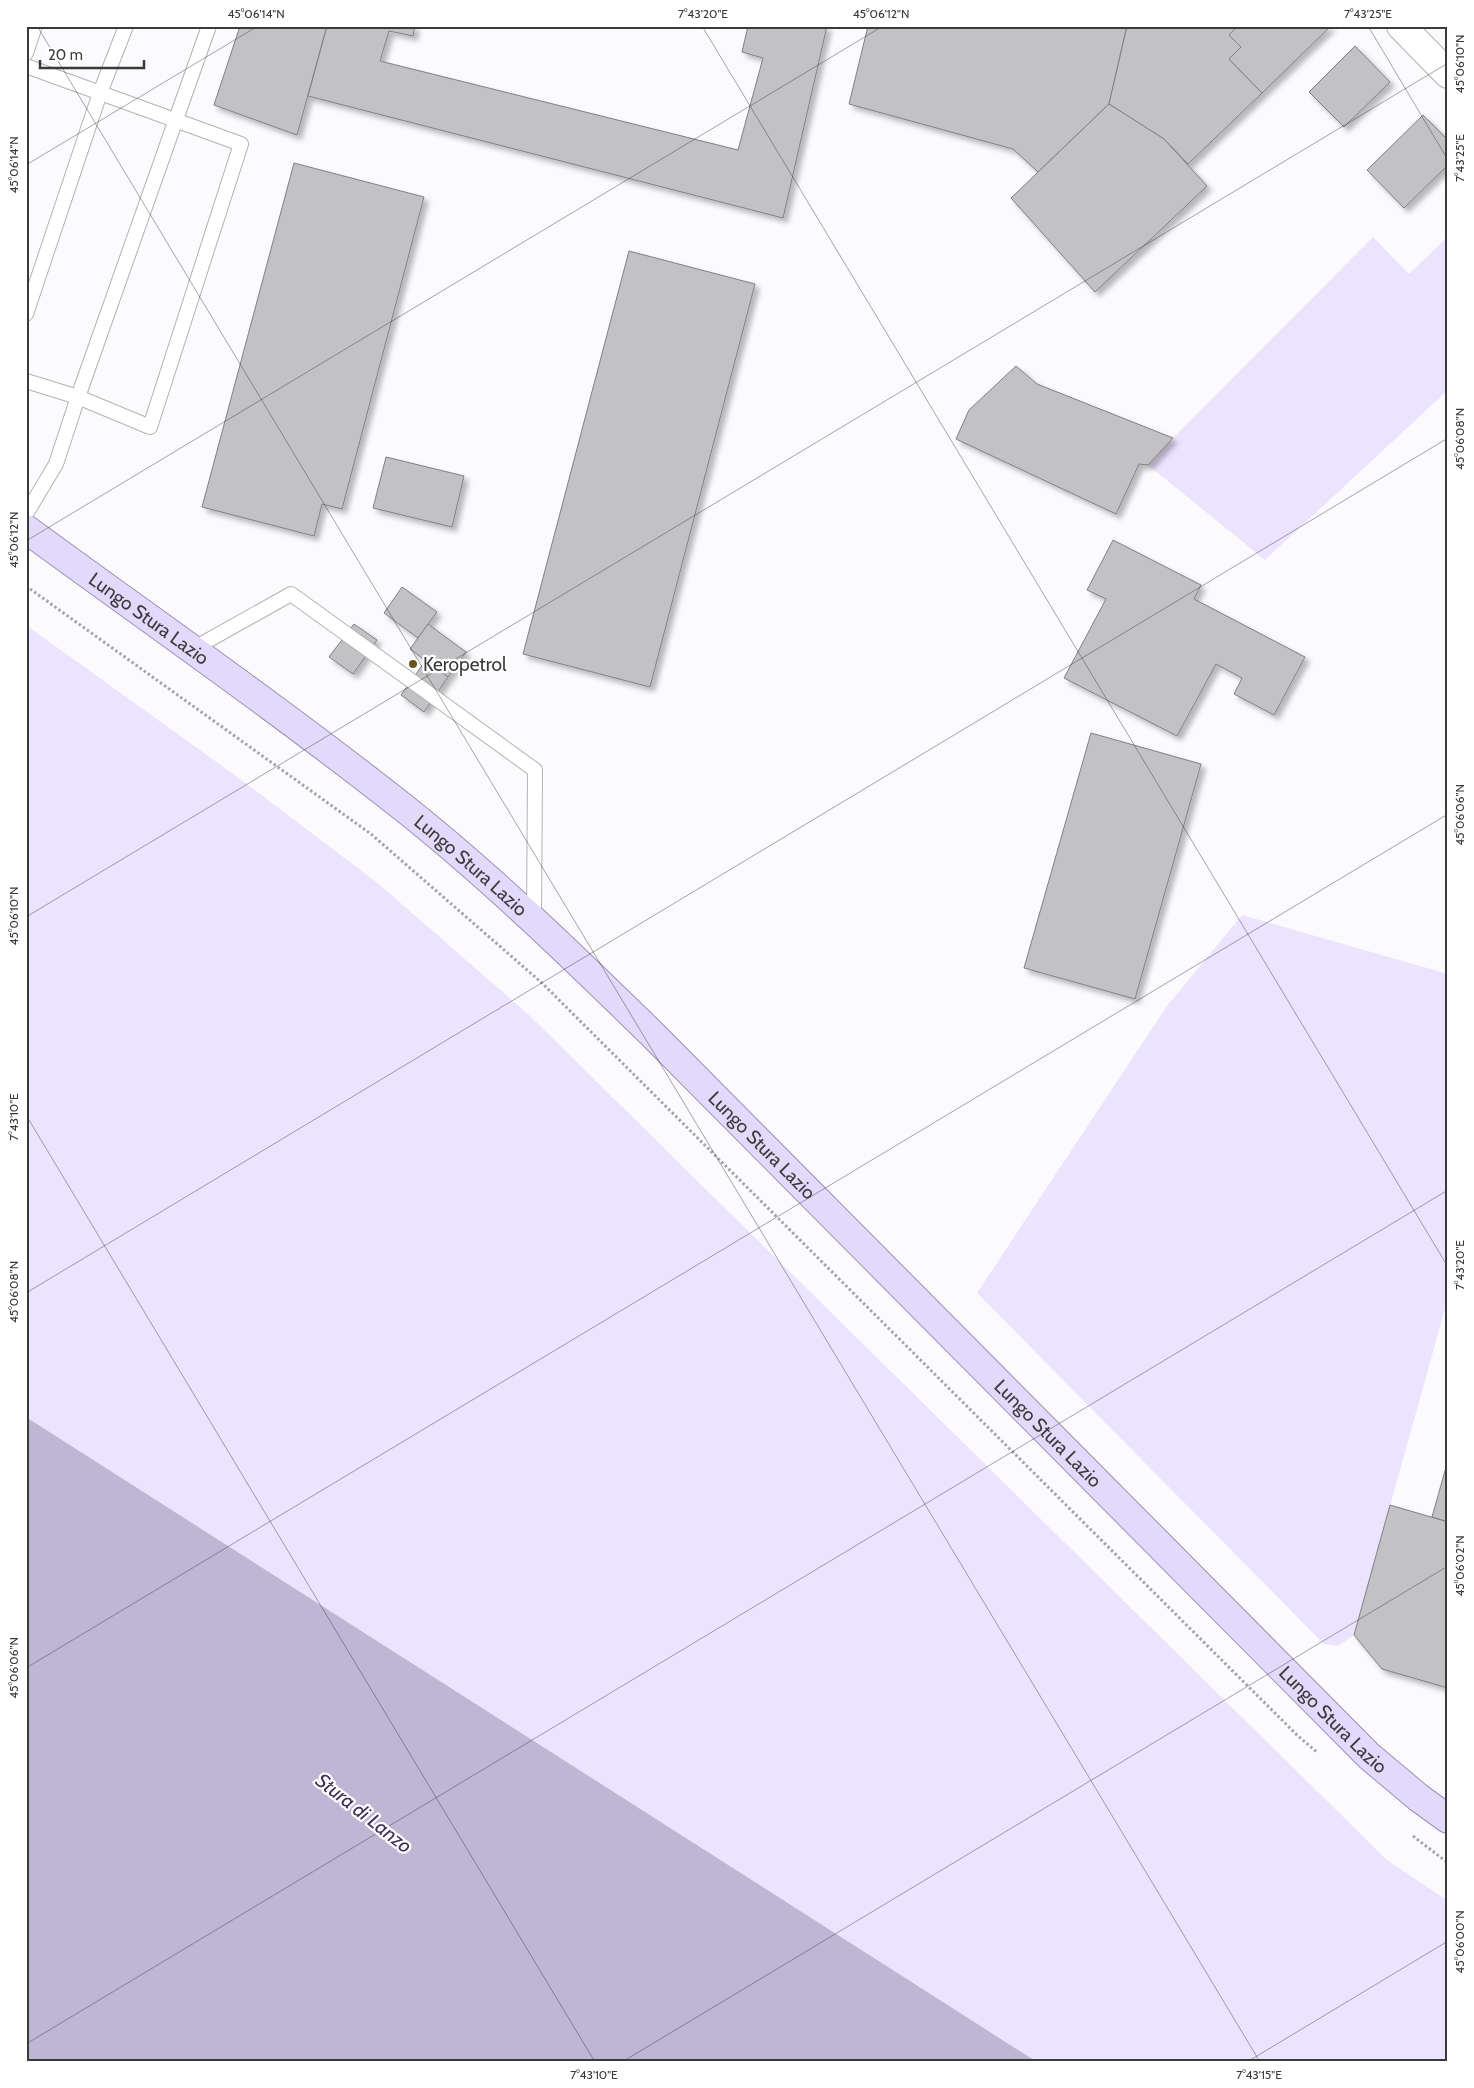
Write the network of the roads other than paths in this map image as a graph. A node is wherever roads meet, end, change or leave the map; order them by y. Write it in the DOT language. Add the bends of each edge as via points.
graph roads {
  1 [pos="35,26"];
  2 [pos="126,26"];
  3 [pos="209,26"];
  4 [pos="1401,26"];
  5 [pos="26,53"];
  6 [pos="26,66"];
  7 [pos="1448,74"];
  8 [pos="100,93"];
  9 [pos="176,121"];
  10 [pos="26,314"];
  11 [pos="26,381"];
  12 [pos="78,397"];
  13 [pos="26,514"];
  14 [pos="26,529"];
  15 [pos="191,650"];
  16 [pos="534,920"];
  17 [pos="1448,1819"];
  1 -- 5 [label="lane"];
  2 -- 8 [label="lane"];
  3 -- 9 [label="lane"];
  4 -- 7 [label="street"];
  6 -- 8 [label="lane"];
  8 -- 9 [label="lane"];
  8 -- 10 [label="lane"];
  9 -- 12 [label="lane"];
  9 -- 12 [label="lane" via="241,144 150,427"];
  11 -- 12 [label="lane"];
  12 -- 13 [label="lane" via="56,464"];
  14 -- 15 [label="main road, Lungo Stura Lazio"];
  15 -- 16 [label="main road, Lungo Stura Lazio" via="405,810"];
  15 -- 16 [label="lane" via="291,594 535,770"];
  16 -- 17 [label="main road, Lungo Stura Lazio" via="659,1041 1369,1756"];
}
